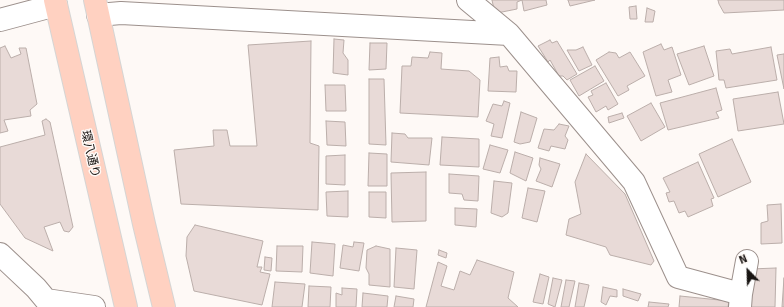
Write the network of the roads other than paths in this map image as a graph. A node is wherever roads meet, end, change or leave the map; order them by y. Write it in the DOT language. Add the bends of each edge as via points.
graph roads {
  1 [pos="468,0"];
  2 [pos="55,3"];
  3 [pos="97,7"];
  4 [pos="0,20"];
  5 [pos="509,34"];
  6 [pos="0,254"];
  7 [pos="747,261"];
  8 [pos="741,301"];
  9 [pos="46,303"];
  10 [pos="94,307"];
  11 [pos="126,307"];
  12 [pos="164,307"];
  1 -- 5 [label="street"];
  2 -- 4 [label="street"];
  2 -- 11 [label="main road, 環八通り"];
  3 -- 5 [label="street" via="121,12"];
  3 -- 12 [label="main road"];
  5 -- 8 [label="street" via="634,182 678,278"];
  6 -- 9 [label="street" via="36,288"];
  7 -- 8 [label="street"];
  9 -- 10 [label="street"];
}
